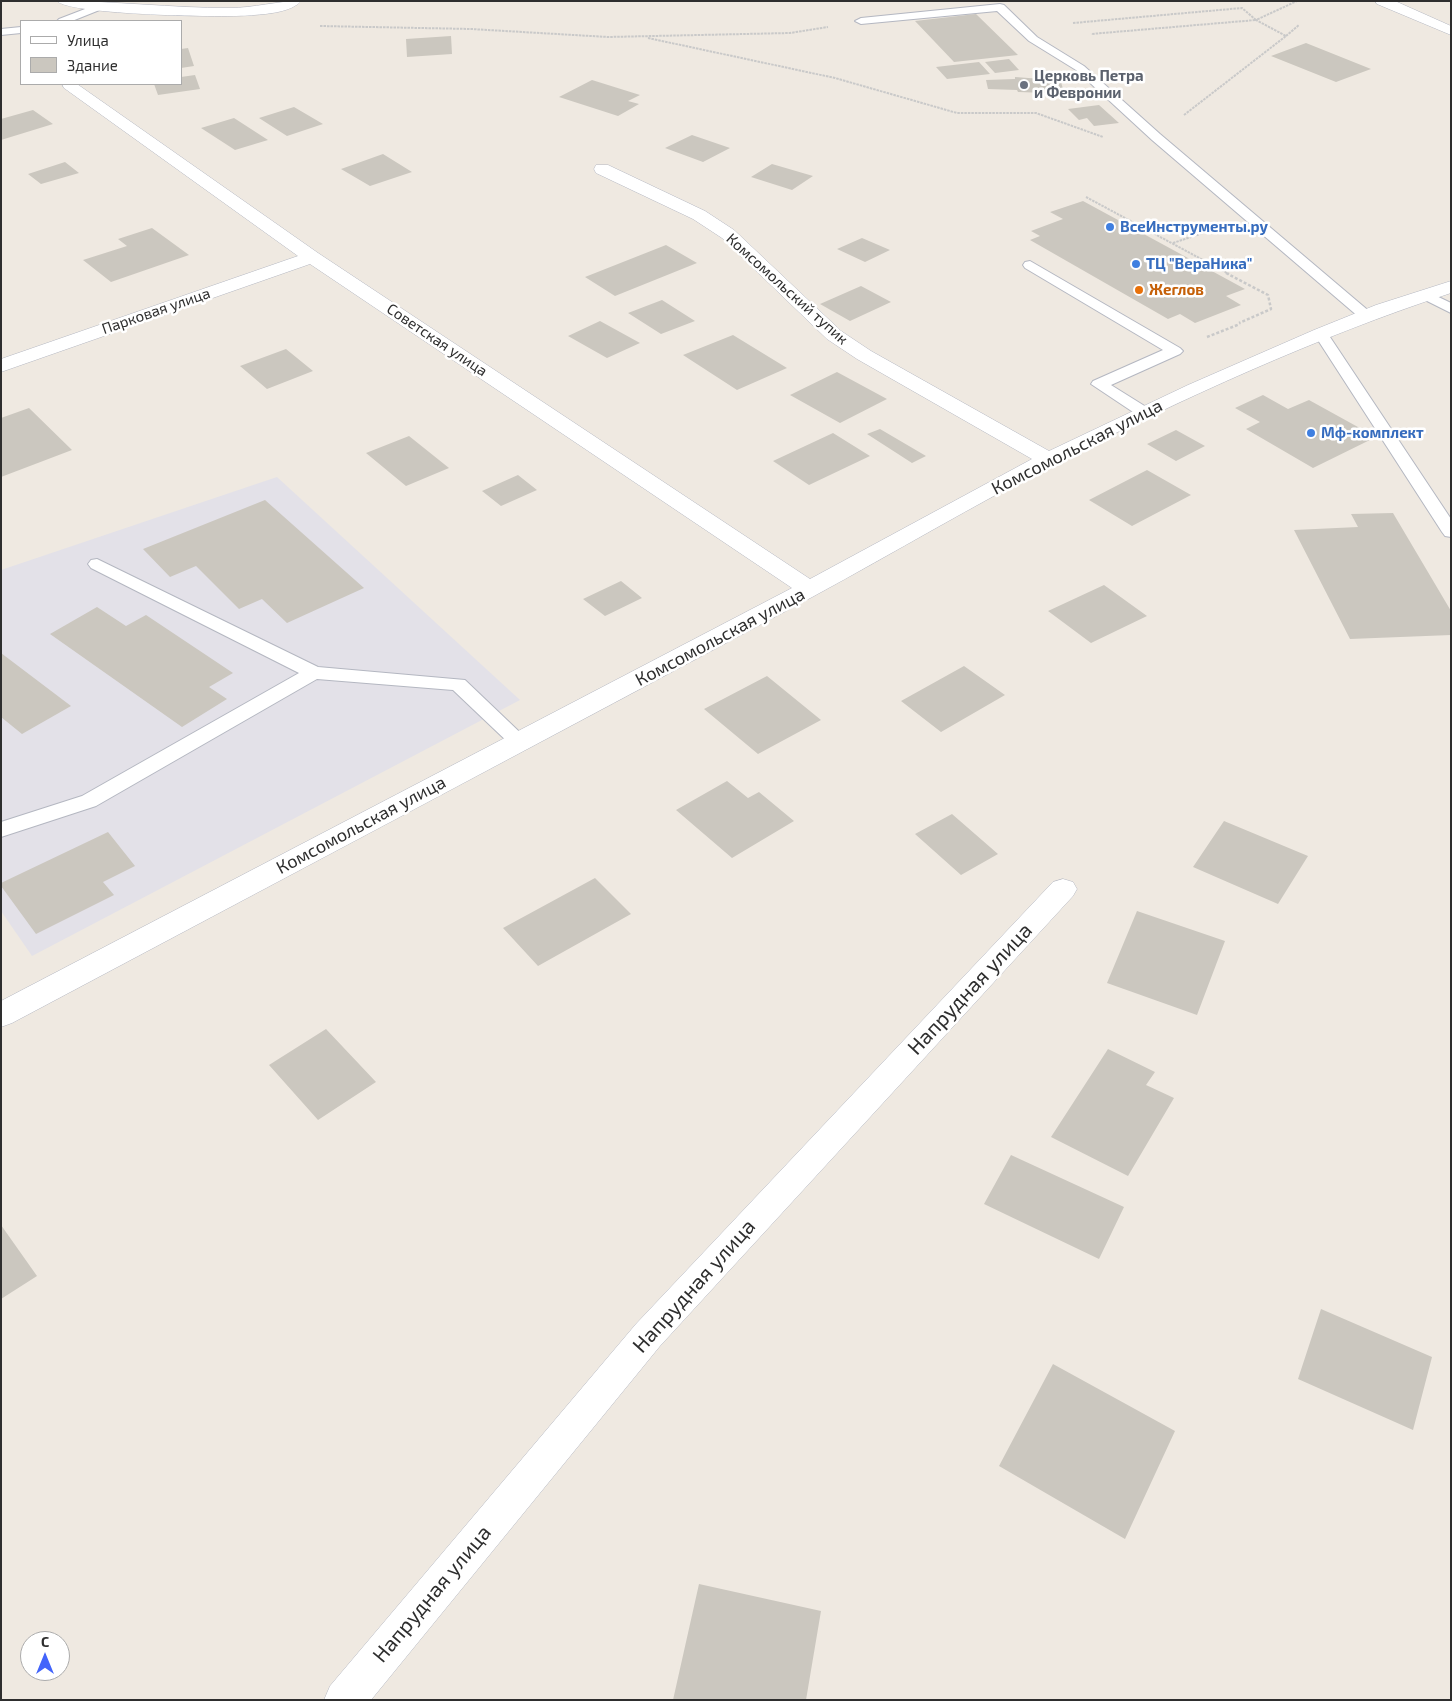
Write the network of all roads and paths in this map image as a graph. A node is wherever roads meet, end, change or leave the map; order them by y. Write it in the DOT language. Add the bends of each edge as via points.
graph roads {
  1 [pos="64,1"];
  2 [pos="294,1"];
  3 [pos="1297,1"];
  4 [pos="1382,1"];
  5 [pos="98,7"];
  6 [pos="258,11"];
  7 [pos="66,20"];
  8 [pos="1256,20"];
  9 [pos="861,22"];
  10 [pos="1299,25"];
  11 [pos="1020,28"];
  12 [pos="20,30"];
  13 [pos="1451,31"];
  14 [pos="1,32"];
  15 [pos="643,36"];
  16 [pos="1286,36"];
  17 [pos="1033,40"];
  18 [pos="69,85"];
  19 [pos="1156,137"];
  20 [pos="1111,140"];
  21 [pos="602,169"];
  22 [pos="1086,197"];
  23 [pos="312,257"];
  24 [pos="1030,265"];
  25 [pos="1451,287"];
  26 [pos="1426,295"];
  27 [pos="1451,309"];
  28 [pos="1365,315"];
  29 [pos="1239,323"];
  30 [pos="1321,334"];
  31 [pos="1,366"];
  32 [pos="1145,413"];
  33 [pos="1048,459"];
  34 [pos="1451,532"];
  35 [pos="97,564"];
  36 [pos="809,590"];
  37 [pos="314,673"];
  38 [pos="520,742"];
  39 [pos="1,830"];
  40 [pos="1063,888"];
  41 [pos="1,1015"];
  42 [pos="344,1700"];
  1 -- 5 [label="street"];
  2 -- 6 [label="street"];
  3 -- 8 [label="path"];
  4 -- 13 [label="street"];
  5 -- 6 [label="street"];
  5 -- 7 [label="lane"];
  6 -- 15 [label="path" via="284,25"];
  8 -- 11 [label="path" via="1242,8"];
  8 -- 16 [label="path"];
  8 -- 17 [label="path"];
  9 -- 11 [label="lane" via="1000,7"];
  9 -- 15 [label="path" via="790,33"];
  10 -- 16 [label="path"];
  11 -- 17 [label="lane"];
  12 -- 14 [label="lane"];
  15 -- 20 [label="path" via="835,78 957,114 1036,113"];
  16 -- 19 [label="path"];
  17 -- 19 [label="lane" via="1080,68"];
  18 -- 23 [label="street, Советская улица"];
  19 -- 28 [label="lane"];
  21 -- 33 [label="street, Комсомольский тупик" via="699,215 728,234 834,335"];
  22 -- 29 [label="path" via="1268,295 1270,309"];
  23 -- 31 [label="street, Парковая улица"];
  23 -- 36 [label="street, Советская улица"];
  24 -- 32 [label="lane" via="1175,351 1099,384"];
  25 -- 26 [label="street, Комсомольская улица"];
  26 -- 27 [label="lane"];
  26 -- 28 [label="street, Комсомольская улица"];
  28 -- 30 [label="street, Комсомольская улица"];
  30 -- 32 [label="street, Комсомольская улица"];
  30 -- 34 [label="lane"];
  32 -- 33 [label="street, Комсомольская улица"];
  33 -- 36 [label="street, Комсомольская улица"];
  35 -- 37 [label="lane"];
  36 -- 38 [label="street, Комсомольская улица"];
  37 -- 38 [label="lane" via="458,684"];
  37 -- 39 [label="lane" via="89,801"];
  38 -- 41 [label="street, Комсомольская улица"];
  40 -- 42 [label="street, Напрудная улица" via="648,1335"];
}
